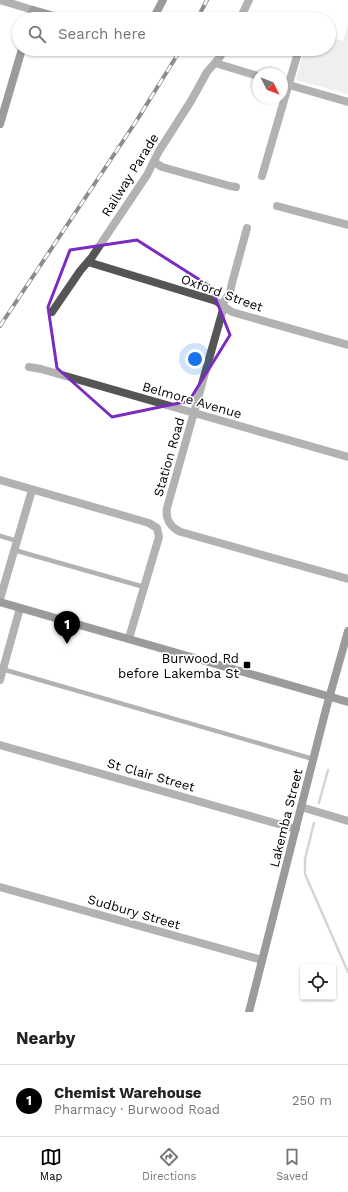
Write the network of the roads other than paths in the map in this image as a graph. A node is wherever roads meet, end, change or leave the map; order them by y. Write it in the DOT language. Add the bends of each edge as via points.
graph roads {
  1 [pos="0,0"];
  2 [pos="163,0"];
  3 [pos="249,0"];
  4 [pos="33,10"];
  5 [pos="40,12"];
  6 [pos="157,12"];
  7 [pos="243,12"];
  8 [pos="20,56"];
  9 [pos="220,56"];
  10 [pos="296,56"];
  11 [pos="215,63"];
  12 [pos="252,74"];
  13 [pos="288,76"];
  14 [pos="288,85"];
  15 [pos="348,102"];
  16 [pos="280,104"];
  17 [pos="0,124"];
  18 [pos="154,162"];
  19 [pos="262,176"];
  20 [pos="236,187"];
  21 [pos="277,206"];
  22 [pos="348,225"];
  23 [pos="247,228"];
  24 [pos="88,262"];
  25 [pos="223,305"];
  26 [pos="52,312"];
  27 [pos="348,345"];
  28 [pos="29,367"];
  29 [pos="194,414"];
  30 [pos="348,457"];
  31 [pos="0,480"];
  32 [pos="32,490"];
  33 [pos="0,536"];
  34 [pos="17,541"];
  35 [pos="14,550"];
  36 [pos="348,579"];
  37 [pos="144,587"];
  38 [pos="0,600"];
  39 [pos="20,608"];
  40 [pos="348,631"];
  41 [pos="129,638"];
  42 [pos="1,669"];
  43 [pos="0,680"];
  44 [pos="330,696"];
  45 [pos="348,702"];
  46 [pos="0,745"];
  47 [pos="313,759"];
  48 [pos="301,807"];
  49 [pos="348,821"];
  50 [pos="296,829"];
  51 [pos="0,887"];
  52 [pos="262,960"];
  53 [pos="251,1012"];
  1 -- 4 [label="street"];
  2 -- 6 [label="main road"];
  3 -- 7 [label="street"];
  4 -- 5 [label="main road"];
  8 -- 17 [label="main road"];
  9 -- 11 [label="street, Railway Parade"];
  10 -- 13 [label="street"];
  11 -- 12 [label="street"];
  11 -- 18 [label="street, Railway Parade" via="207,72"];
  14 -- 15 [label="street"];
  16 -- 19 [label="street"];
  18 -- 20 [label="street" via="162,167"];
  18 -- 24 [label="street, Railway Parade"];
  21 -- 22 [label="street"];
  23 -- 25 [label="street, Station Road" via="230,293"];
  24 -- 25 [label="street, Oxford Street"];
  24 -- 26 [label="street, Railway Parade"];
  25 -- 27 [label="street, Oxford Street" via="232,312"];
  25 -- 29 [label="street, Station Road"];
  28 -- 29 [label="street, Belmore Avenue"];
  29 -- 30 [label="street, Belmore Avenue"];
  29 -- 36 [label="street, Station Road" via="167,508 168,522 181,532"];
  31 -- 32 [label="street"];
  32 -- 34 [label="street"];
  32 -- 37 [label="street" via="149,523 157,528 159,537"];
  33 -- 34 [label="lane"];
  34 -- 35 [label="street"];
  35 -- 37 [label="lane"];
  35 -- 38 [label="street"];
  37 -- 41 [label="street"];
  38 -- 39 [label="main road"];
  39 -- 41 [label="main road"];
  39 -- 42 [label="street"];
  40 -- 44 [label="main road, Lakemba Street"];
  41 -- 44 [label="main road"];
  42 -- 43 [label="street"];
  42 -- 47 [label="lane"];
  44 -- 45 [label="main road"];
  44 -- 47 [label="main road, Lakemba Street"];
  46 -- 50 [label="street, St Clair Street"];
  47 -- 48 [label="main road, Lakemba Street"];
  48 -- 49 [label="street"];
  48 -- 50 [label="main road, Lakemba Street"];
  50 -- 52 [label="main road, Lakemba Street"];
  51 -- 52 [label="street, Sudbury Street"];
  52 -- 53 [label="main road, Lakemba Street"];
}
